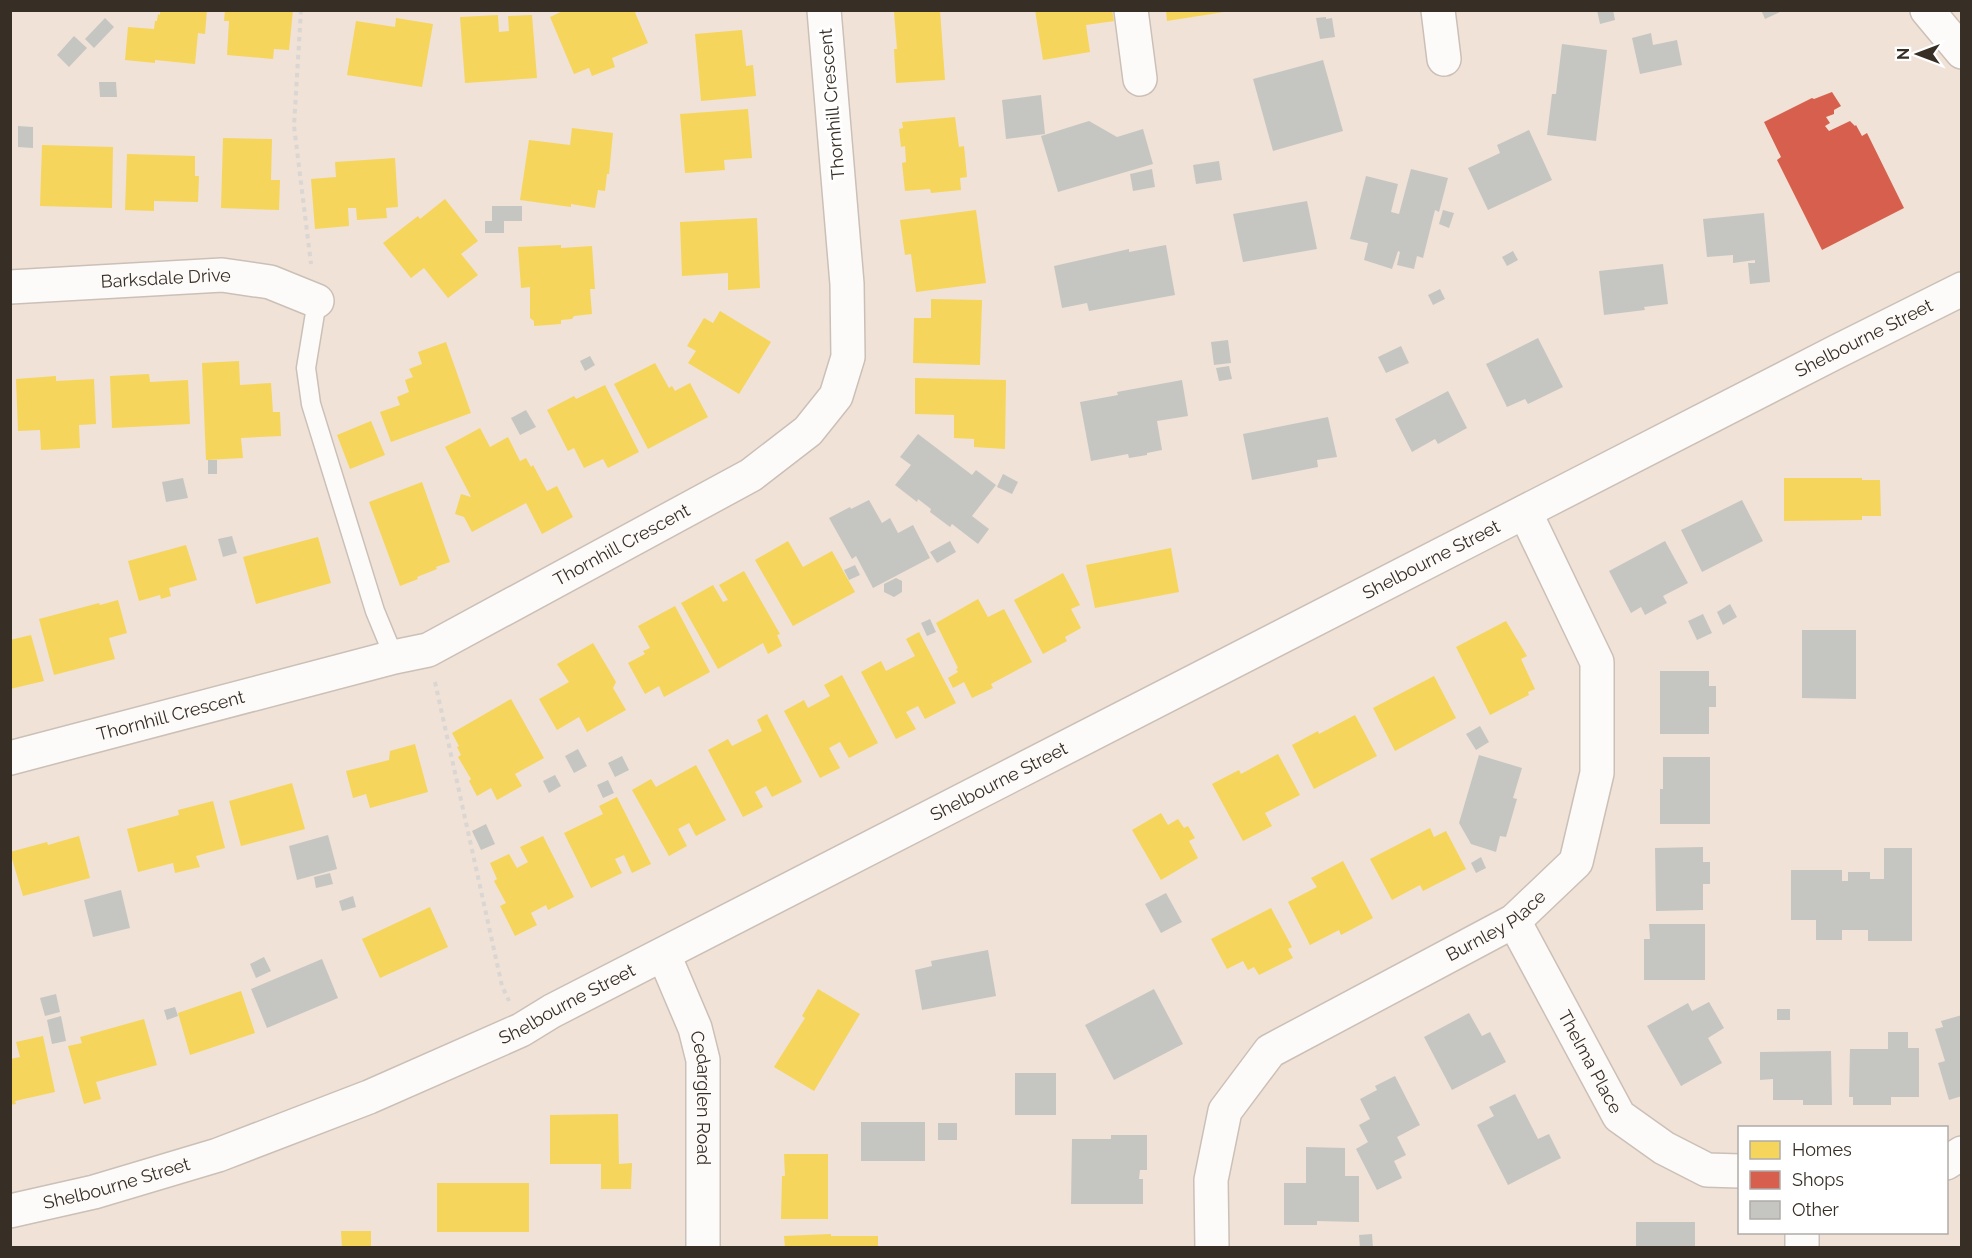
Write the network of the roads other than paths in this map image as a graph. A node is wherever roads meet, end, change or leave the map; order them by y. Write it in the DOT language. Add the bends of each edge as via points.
graph roads {
  1 [pos="824,10"];
  2 [pos="1131,10"];
  3 [pos="1438,10"];
  4 [pos="1927,10"];
  5 [pos="1962,52"];
  6 [pos="1444,59"];
  7 [pos="1140,79"];
  8 [pos="10,287"];
  9 [pos="1962,289"];
  10 [pos="317,301"];
  11 [pos="1525,512"];
  12 [pos="394,657"];
  13 [pos="10,758"];
  14 [pos="1514,921"];
  15 [pos="664,955"];
  16 [pos="1962,1153"];
  17 [pos="1948,1162"];
  18 [pos="1738,1171"];
  19 [pos="10,1212"];
  20 [pos="703,1248"];
  21 [pos="1212,1248"];
  1 -- 12 [label="street, Thornhill Crescent" via="847,284 848,357 836,396 808,431 751,475 428,650"];
  2 -- 7 [label="street"];
  3 -- 6 [label="street"];
  4 -- 5 [label="street"];
  8 -- 10 [label="street, Barksdale Drive" via="222,275 270,282"];
  9 -- 11 [label="street, Shelbourne Street"];
  10 -- 12 [label="lane" via="306,368 311,404 375,611"];
  11 -- 14 [label="street, Burnley Place" via="1597,662 1597,773 1576,862"];
  11 -- 15 [label="street, Shelbourne Street"];
  12 -- 13 [label="street, Thornhill Crescent"];
  14 -- 18 [label="street, Thelma Place" via="1619,1116 1664,1148 1707,1170"];
  14 -- 21 [label="street, Burnley Place" via="1270,1051 1224,1111 1211,1180"];
  15 -- 19 [label="street, Shelbourne Street" via="521,1030 369,1097 218,1155"];
  15 -- 20 [label="street, Cedarglen Road" via="695,1028 703,1060"];
  16 -- 17 [label="street"];
}
